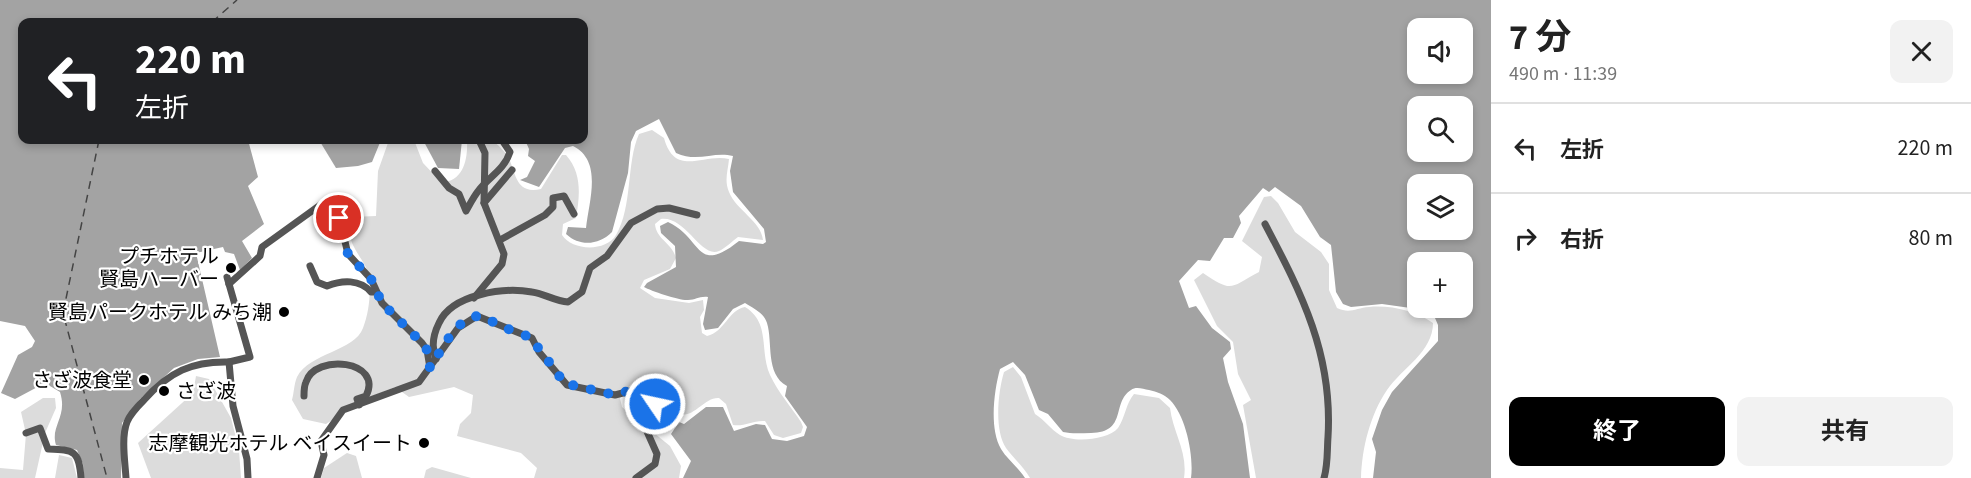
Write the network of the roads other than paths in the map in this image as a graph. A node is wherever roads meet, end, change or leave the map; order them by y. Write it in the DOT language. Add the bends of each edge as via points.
graph roads {
  1 [pos="481,144"];
  2 [pos="505,144"];
  3 [pos="512,170"];
  4 [pos="435,171"];
  5 [pos="484,185"];
  6 [pos="323,203"];
  7 [pos="484,203"];
  8 [pos="340,205"];
  9 [pos="574,214"];
  10 [pos="696,215"];
  11 [pos="1265,224"];
  12 [pos="500,240"];
  13 [pos="310,266"];
  14 [pos="375,292"];
  15 [pos="474,298"];
  16 [pos="436,359"];
  17 [pos="229,362"];
  18 [pos="430,368"];
  19 [pos="304,396"];
  20 [pos="359,405"];
  21 [pos="27,433"];
  22 [pos="81,478"];
  23 [pos="126,478"];
  24 [pos="248,478"];
  25 [pos="317,478"];
  26 [pos="636,478"];
  27 [pos="1324,478"];
  1 -- 5 [label="street" via="485,153"];
  2 -- 5 [label="street" via="510,152 507,160"];
  3 -- 7 [label="street"];
  4 -- 5 [label="street" via="459,194 466,210"];
  5 -- 7 [label="street"];
  6 -- 17 [label="street" via="262,247 260,256 228,281 250,357"];
  7 -- 12 [label="street"];
  8 -- 14 [label="street" via="339,218 348,254 371,279"];
  9 -- 12 [label="street" via="564,196 553,198 553,207 545,215"];
  10 -- 15 [label="street" via="657,209 631,223 607,256 590,268 582,292 568,303 534,292 513,291"];
  11 -- 27 [label="street" via="1298,289 1320,346 1328,426"];
  12 -- 15 [label="street" via="502,264"];
  13 -- 14 [label="street" via="317,282 327,286 340,281 365,285"];
  14 -- 18 [label="street" via="422,343"];
  15 -- 16 [label="street" via="443,313 433,342"];
  16 -- 18 [label="street"];
  16 -- 26 [label="street" via="458,328 468,319 483,316 532,338 567,385 615,395 638,388 651,395 655,404 645,427 657,454 655,464"];
  17 -- 23 [label="street" via="197,363 176,370 138,406 126,425"];
  17 -- 24 [label="street" via="233,406"];
  18 -- 20 [label="street" via="419,382"];
  19 -- 20 [label="street" via="311,374 335,362 356,366 366,374 369,390 357,399"];
  20 -- 25 [label="street" via="343,410 321,441 324,455"];
  21 -- 22 [label="street" via="40,428 48,450 74,453 80,462"];
}
